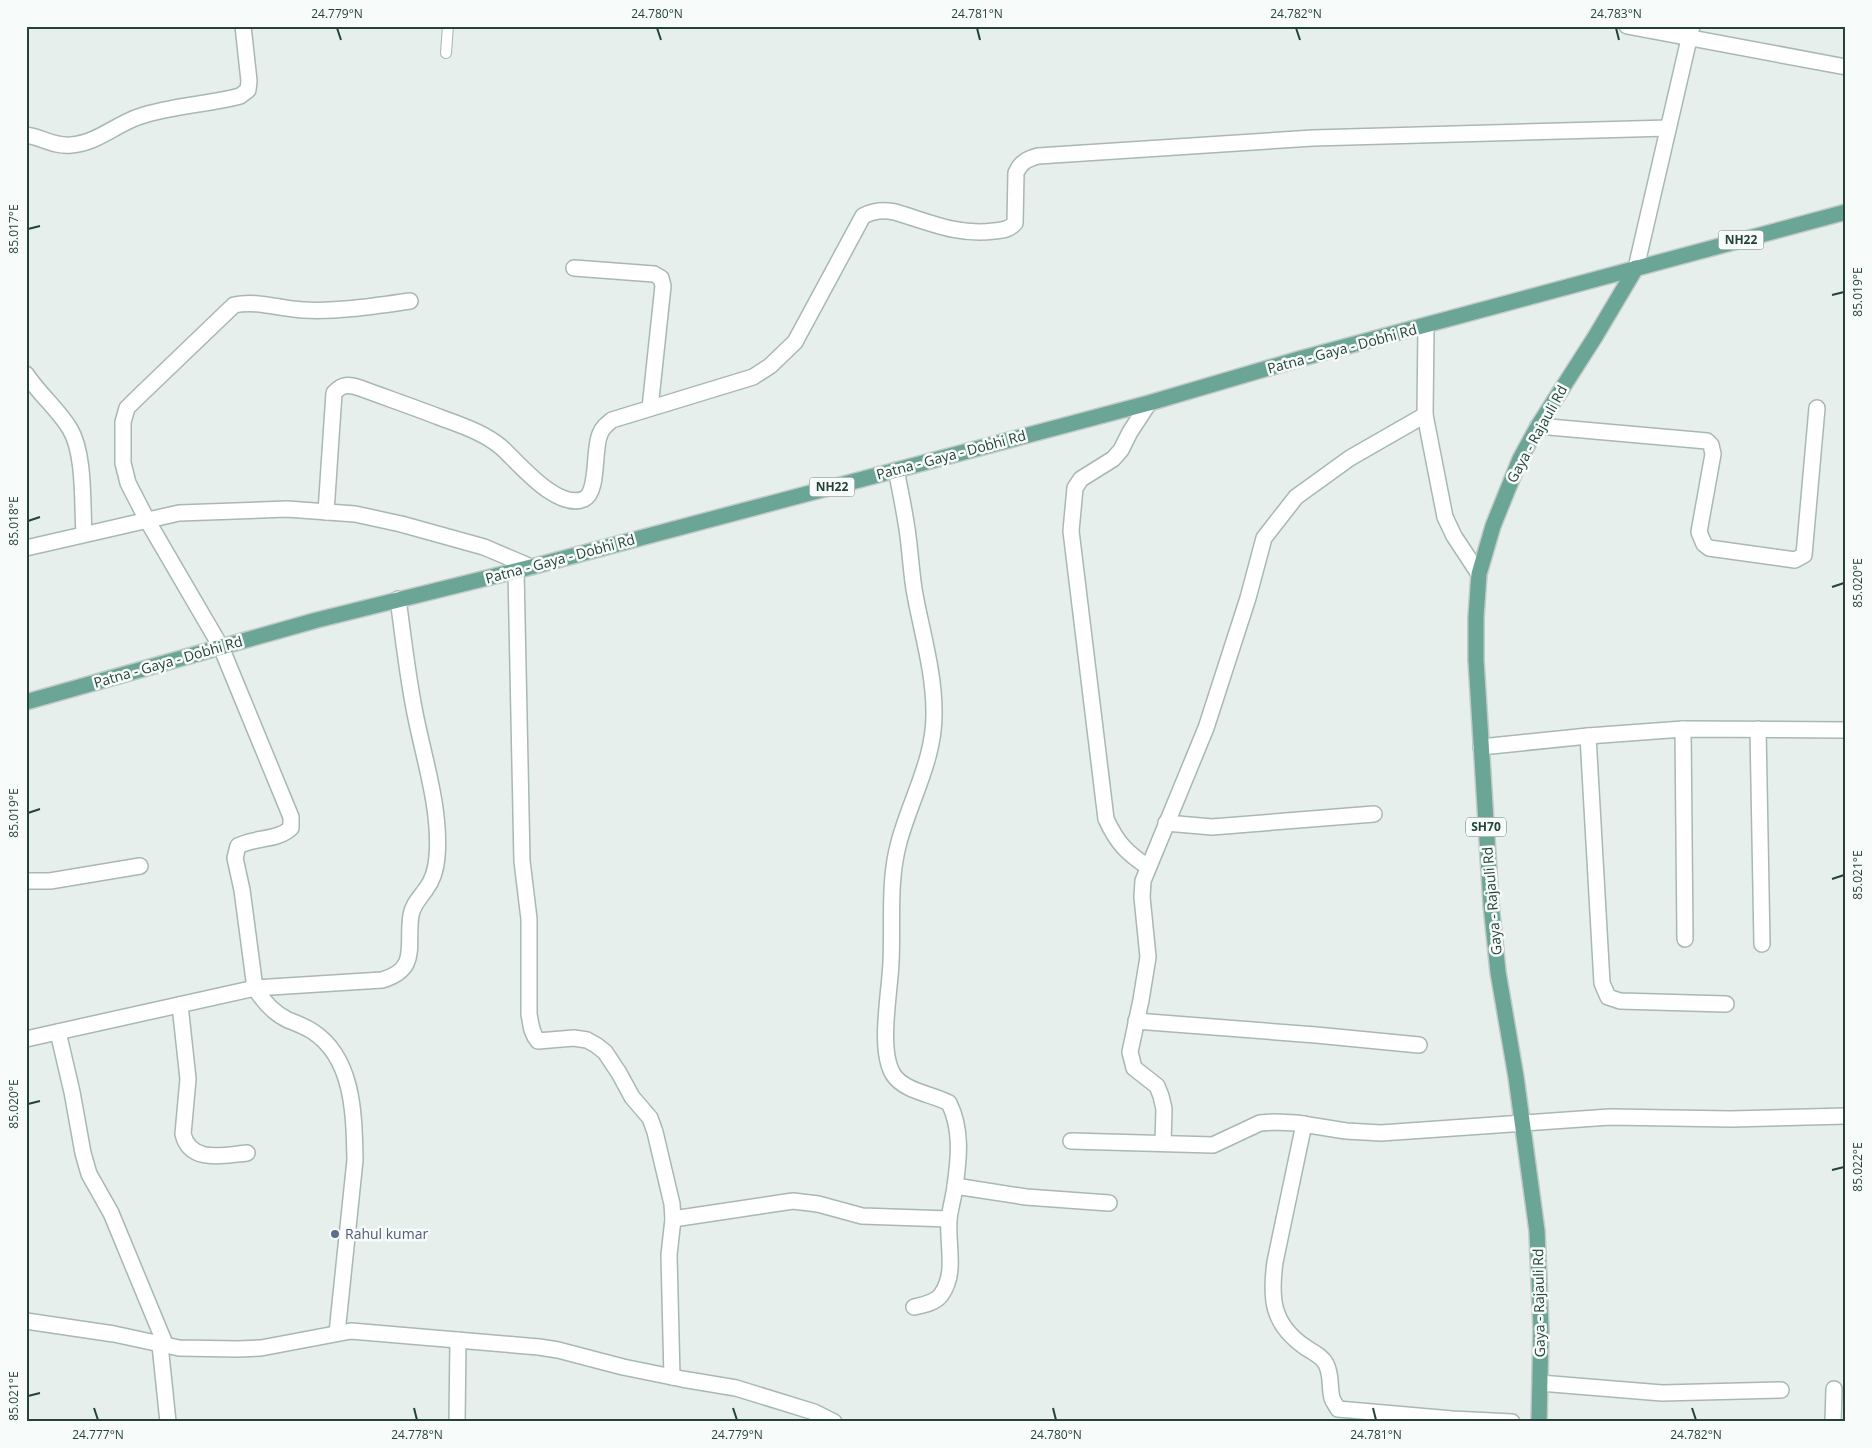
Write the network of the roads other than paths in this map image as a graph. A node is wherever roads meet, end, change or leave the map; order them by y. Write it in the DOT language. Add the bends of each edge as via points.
graph roads {
  1 [pos="244,26"];
  2 [pos="448,26"];
  3 [pos="1627,26"];
  4 [pos="1690,32"];
  5 [pos="446,53"];
  6 [pos="1846,67"];
  7 [pos="1668,128"];
  8 [pos="26,135"];
  9 [pos="1846,212"];
  10 [pos="574,268"];
  11 [pos="1636,268"];
  12 [pos="410,302"];
  13 [pos="1426,326"];
  14 [pos="26,374"];
  15 [pos="1149,402"];
  16 [pos="650,408"];
  17 [pos="1817,408"];
  18 [pos="1425,415"];
  19 [pos="1538,426"];
  20 [pos="896,470"];
  21 [pos="326,512"];
  22 [pos="147,520"];
  23 [pos="84,533"];
  24 [pos="26,548"];
  25 [pos="531,567"];
  26 [pos="516,571"];
  27 [pos="1480,574"];
  28 [pos="398,599"];
  29 [pos="221,647"];
  30 [pos="26,702"];
  31 [pos="1682,729"];
  32 [pos="1758,729"];
  33 [pos="1846,730"];
  34 [pos="1588,736"];
  35 [pos="1481,747"];
  36 [pos="1374,814"];
  37 [pos="1166,823"];
  38 [pos="140,866"];
  39 [pos="1148,867"];
  40 [pos="26,881"];
  41 [pos="1684,939"];
  42 [pos="1762,944"];
  43 [pos="255,988"];
  44 [pos="1726,1004"];
  45 [pos="180,1005"];
  46 [pos="1136,1022"];
  47 [pos="58,1032"];
  48 [pos="26,1039"];
  49 [pos="1419,1045"];
  50 [pos="1846,1116"];
  51 [pos="1304,1124"];
  52 [pos="1523,1124"];
  53 [pos="1071,1141"];
  54 [pos="1163,1143"];
  55 [pos="247,1153"];
  56 [pos="955,1186"];
  57 [pos="1109,1204"];
  58 [pos="674,1219"];
  59 [pos="949,1219"];
  60 [pos="914,1308"];
  61 [pos="26,1321"];
  62 [pos="337,1333"];
  63 [pos="458,1340"];
  64 [pos="163,1345"];
  65 [pos="672,1377"];
  66 [pos="1540,1383"];
  67 [pos="1834,1389"];
  68 [pos="1782,1390"];
  69 [pos="168,1422"];
  70 [pos="457,1422"];
  71 [pos="834,1422"];
  72 [pos="1512,1422"];
  73 [pos="1540,1422"];
  74 [pos="1833,1422"];
  1 -- 8 [label="street" via="250,80 248,90 240,96 180,106 137,118 82,144 70,146"];
  2 -- 5 [label="lane"];
  3 -- 4 [label="street"];
  4 -- 6 [label="street"];
  4 -- 7 [label="street"];
  7 -- 11 [label="street"];
  7 -- 16 [label="street" via="1313,138 1029,158 1016,173 1012,227 973,233 883,210 863,216 795,342 770,366 738,383"];
  9 -- 11 [label="main road, Patna - Gaya - Dobhi Rd / NH22"];
  10 -- 16 [label="street" via="654,274 661,278 663,286"];
  11 -- 13 [label="main road, Patna - Gaya - Dobhi Rd / NH22"];
  11 -- 19 [label="main road, Gaya - Rajauli Rd / SH70"];
  12 -- 22 [label="street" via="324,310 270,304 234,305 127,408 123,422 123,463 128,483"];
  13 -- 15 [label="main road, Patna - Gaya - Dobhi Rd / NH22"];
  13 -- 18 [label="street"];
  14 -- 23 [label="street" via="70,430 76,443"];
  15 -- 20 [label="main road, Patna - Gaya - Dobhi Rd / NH22"];
  15 -- 39 [label="street" via="1121,450 1081,479 1075,488 1071,531 1106,819 1119,844"];
  16 -- 21 [label="street" via="623,416 600,432 592,490 585,499 578,500 544,489 500,447 470,429 360,388 339,387 334,393 332,410"];
  17 -- 19 [label="street" via="1804,554 1795,560 1709,548 1704,544 1699,532 1713,454 1707,441"];
  18 -- 27 [label="street" via="1445,517"];
  18 -- 37 [label="street" via="1350,458 1296,497 1264,538 1206,728"];
  19 -- 27 [label="main road, Gaya - Rajauli Rd / SH70" via="1505,493"];
  20 -- 25 [label="main road, Patna - Gaya - Dobhi Rd / NH22"];
  20 -- 56 [label="street" via="914,588 930,665 934,712 931,747 893,868 887,1059 894,1075 904,1085 949,1103 955,1116 958,1138"];
  21 -- 22 [label="street" via="287,509 208,511"];
  21 -- 25 [label="street" via="362,515 440,534 491,549"];
  22 -- 23 [label="street"];
  22 -- 29 [label="street"];
  23 -- 24 [label="street"];
  25 -- 26 [label="main road, Patna - Gaya - Dobhi Rd / NH22"];
  26 -- 28 [label="main road, Patna - Gaya - Dobhi Rd / NH22"];
  26 -- 58 [label="street" via="522,861 529,919 531,1028 538,1041 587,1040 605,1052 632,1097 650,1118"];
  27 -- 35 [label="main road, Gaya - Rajauli Rd / SH70" via="1476,660"];
  28 -- 29 [label="main road, Patna - Gaya - Dobhi Rd / NH22"];
  28 -- 43 [label="street" via="414,708 434,804 437,857 434,875 416,900 412,914 408,962 395,976 382,980"];
  29 -- 30 [label="main road, Patna - Gaya - Dobhi Rd / NH22"];
  29 -- 43 [label="street" via="291,817 291,828 285,834 246,842 238,846 235,858"];
  31 -- 32 [label="street"];
  31 -- 34 [label="street"];
  31 -- 41 [label="street"];
  32 -- 33 [label="street"];
  32 -- 42 [label="street"];
  34 -- 35 [label="street"];
  34 -- 44 [label="street" via="1604,990 1608,997 1620,1001"];
  35 -- 52 [label="main road, Gaya - Rajauli Rd / SH70" via="1498,972"];
  36 -- 37 [label="street" via="1212,827"];
  37 -- 39 [label="street"];
  38 -- 40 [label="street" via="50,882"];
  39 -- 46 [label="street" via="1142,897 1148,957"];
  43 -- 45 [label="street"];
  43 -- 62 [label="street" via="273,1010 313,1031 332,1049 342,1064 347,1082 355,1160"];
  45 -- 47 [label="street"];
  45 -- 55 [label="street" via="188,1079 185,1142 189,1148 204,1155"];
  46 -- 49 [label="street"];
  46 -- 54 [label="street" via="1131,1061 1138,1073 1157,1086 1161,1096"];
  47 -- 48 [label="street"];
  47 -- 64 [label="street" via="89,1174 111,1213"];
  50 -- 52 [label="street" via="1731,1119 1610,1117"];
  51 -- 52 [label="street" via="1381,1133"];
  51 -- 54 [label="street" via="1260,1123 1213,1145"];
  51 -- 72 [label="street" via="1275,1262 1274,1305 1278,1320 1293,1339 1326,1362 1332,1398 1338,1408"];
  52 -- 66 [label="main road, Gaya - Rajauli Rd / SH70" via="1537,1231"];
  53 -- 54 [label="street"];
  56 -- 57 [label="street" via="1026,1197"];
  56 -- 59 [label="street"];
  58 -- 59 [label="street" via="793,1201 862,1216"];
  58 -- 65 [label="street" via="669,1255"];
  59 -- 60 [label="street" via="950,1269 947,1284 940,1296"];
  61 -- 64 [label="street"];
  62 -- 63 [label="street" via="368,1332"];
  62 -- 64 [label="street" via="238,1350"];
  63 -- 65 [label="street" via="558,1350"];
  63 -- 70 [label="street"];
  64 -- 69 [label="street"];
  65 -- 71 [label="street" via="736,1388 814,1412"];
  66 -- 68 [label="street" via="1662,1393"];
  66 -- 73 [label="main road, Gaya - Rajauli Rd / SH70"];
  67 -- 74 [label="street"];
}
